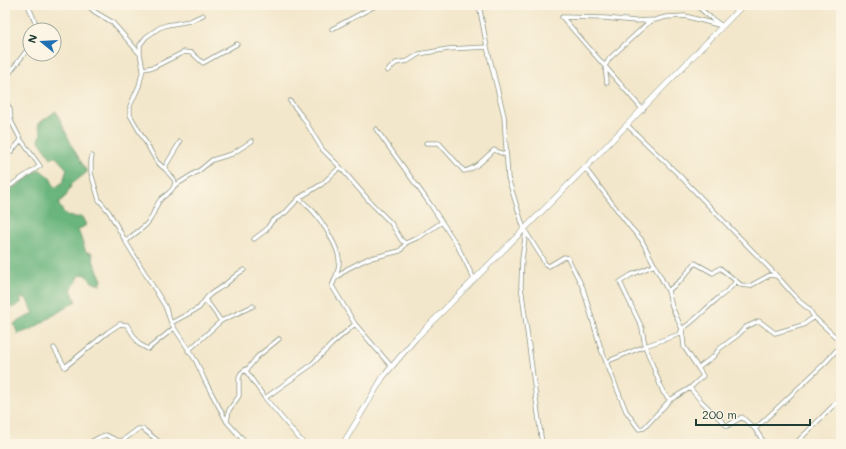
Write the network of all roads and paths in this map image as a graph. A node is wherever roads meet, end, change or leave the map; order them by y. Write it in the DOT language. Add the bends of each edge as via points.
graph roads {
  1 [pos="28,5"];
  2 [pos="87,5"];
  3 [pos="377,5"];
  4 [pos="479,5"];
  5 [pos="696,5"];
  6 [pos="730,5"];
  7 [pos="743,5"];
  8 [pos="737,11"];
  9 [pos="203,15"];
  10 [pos="655,20"];
  11 [pos="35,22"];
  12 [pos="722,26"];
  13 [pos="332,29"];
  14 [pos="237,44"];
  15 [pos="487,47"];
  16 [pos="140,54"];
  17 [pos="22,57"];
  18 [pos="605,66"];
  19 [pos="143,69"];
  20 [pos="387,71"];
  21 [pos="5,79"];
  22 [pos="607,83"];
  23 [pos="5,100"];
  24 [pos="290,101"];
  25 [pos="643,110"];
  26 [pos="5,118"];
  27 [pos="11,121"];
  28 [pos="627,125"];
  29 [pos="376,129"];
  30 [pos="21,140"];
  31 [pos="252,141"];
  32 [pos="180,142"];
  33 [pos="426,143"];
  34 [pos="5,154"];
  35 [pos="506,155"];
  36 [pos="92,156"];
  37 [pos="340,167"];
  38 [pos="165,168"];
  39 [pos="585,168"];
  40 [pos="174,186"];
  41 [pos="5,189"];
  42 [pos="299,198"];
  43 [pos="442,222"];
  44 [pos="525,229"];
  45 [pos="254,239"];
  46 [pos="126,242"];
  47 [pos="406,242"];
  48 [pos="655,265"];
  49 [pos="244,270"];
  50 [pos="778,276"];
  51 [pos="336,278"];
  52 [pos="474,279"];
  53 [pos="736,281"];
  54 [pos="668,291"];
  55 [pos="205,300"];
  56 [pos="253,306"];
  57 [pos="814,317"];
  58 [pos="221,321"];
  59 [pos="171,323"];
  60 [pos="355,324"];
  61 [pos="174,328"];
  62 [pos="682,329"];
  63 [pos="279,338"];
  64 [pos="841,342"];
  65 [pos="841,345"];
  66 [pos="645,346"];
  67 [pos="54,348"];
  68 [pos="188,351"];
  69 [pos="606,362"];
  70 [pos="391,366"];
  71 [pos="698,368"];
  72 [pos="246,369"];
  73 [pos="690,388"];
  74 [pos="265,398"];
  75 [pos="841,398"];
  76 [pos="670,400"];
  77 [pos="227,422"];
  78 [pos="754,430"];
  79 [pos="243,439"];
  80 [pos="87,444"];
  81 [pos="162,444"];
  82 [pos="236,444"];
  83 [pos="247,444"];
  84 [pos="304,444"];
  85 [pos="343,444"];
  86 [pos="542,444"];
  87 [pos="765,444"];
  88 [pos="794,444"];
  1 -- 11 [label="street"];
  2 -- 16 [label="street" via="112,22"];
  3 -- 13 [label="street"];
  4 -- 15 [label="street"];
  5 -- 12 [label="street"];
  6 -- 8 [label="street"];
  7 -- 8 [label="main road"];
  8 -- 12 [label="main road"];
  9 -- 16 [label="street" via="190,21 159,28 140,45"];
  10 -- 12 [label="street" via="685,16"];
  10 -- 18 [label="street" via="618,50"];
  10 -- 18 [label="street" via="635,22 562,17"];
  12 -- 25 [label="main road"];
  14 -- 19 [label="street" via="203,63 192,53 184,52 154,67"];
  15 -- 20 [label="street" via="448,49 419,54"];
  15 -- 35 [label="street" via="504,116"];
  16 -- 19 [label="street"];
  17 -- 21 [label="street"];
  18 -- 22 [label="street"];
  18 -- 25 [label="street"];
  19 -- 38 [label="street" via="140,86 130,106 130,115 157,162"];
  23 -- 27 [label="street" via="10,109"];
  24 -- 37 [label="street" via="322,149"];
  25 -- 28 [label="main road"];
  26 -- 27 [label="street"];
  27 -- 30 [label="street"];
  28 -- 39 [label="main road"];
  28 -- 50 [label="street"];
  29 -- 43 [label="street"];
  30 -- 34 [label="street" via="11,152"];
  30 -- 41 [label="street" via="40,166"];
  31 -- 40 [label="street" via="232,154 212,160"];
  32 -- 38 [label="street"];
  33 -- 35 [label="street" via="439,143 464,171 482,161 494,150"];
  35 -- 44 [label="street" via="508,178"];
  36 -- 46 [label="street" via="91,173 99,200"];
  37 -- 42 [label="street" via="322,184"];
  37 -- 47 [label="street" via="391,223 402,241"];
  38 -- 40 [label="street" via="174,179"];
  39 -- 44 [label="main road"];
  39 -- 48 [label="street" via="641,239"];
  40 -- 46 [label="street" via="158,203 149,221"];
  42 -- 45 [label="street"];
  42 -- 51 [label="street" via="328,231 340,262"];
  43 -- 47 [label="street" via="421,236"];
  43 -- 52 [label="street"];
  44 -- 52 [label="main road"];
  44 -- 69 [label="street" via="545,264 549,266 568,258 583,288"];
  44 -- 86 [label="street" via="521,286"];
  46 -- 59 [label="street" via="165,306"];
  47 -- 51 [label="street" via="400,251 367,259"];
  48 -- 54 [label="street"];
  48 -- 66 [label="street" via="620,282 642,328"];
  49 -- 55 [label="street" via="208,295"];
  50 -- 53 [label="street" via="770,275 750,286 740,285"];
  50 -- 57 [label="street"];
  51 -- 60 [label="street" via="332,286"];
  52 -- 70 [label="main road"];
  53 -- 54 [label="street" via="720,268 713,273 695,263"];
  53 -- 62 [label="street"];
  54 -- 62 [label="street"];
  55 -- 58 [label="street"];
  55 -- 59 [label="street" via="199,308"];
  56 -- 58 [label="street"];
  57 -- 64 [label="street"];
  57 -- 71 [label="street" via="803,325 775,333 759,321 746,327"];
  58 -- 68 [label="street"];
  59 -- 61 [label="street"];
  60 -- 70 [label="street"];
  60 -- 74 [label="street" via="310,366"];
  61 -- 67 [label="street" via="148,349 139,344 127,325 120,324 64,367"];
  61 -- 68 [label="street"];
  62 -- 66 [label="street" via="680,334"];
  62 -- 71 [label="street" via="684,347"];
  63 -- 72 [label="street"];
  65 -- 78 [label="street"];
  66 -- 69 [label="street"];
  66 -- 76 [label="street" via="663,392"];
  68 -- 77 [label="street" via="196,361"];
  69 -- 76 [label="street" via="626,411 639,429 644,428"];
  70 -- 85 [label="main road"];
  71 -- 73 [label="street" via="703,376"];
  72 -- 74 [label="street"];
  72 -- 77 [label="street" via="239,378 239,396 229,410"];
  73 -- 76 [label="street"];
  73 -- 78 [label="street" via="727,426 742,417"];
  74 -- 84 [label="street"];
  75 -- 88 [label="street"];
  77 -- 79 [label="street"];
  78 -- 87 [label="street"];
  79 -- 82 [label="street"];
  79 -- 83 [label="street"];
  80 -- 81 [label="street" via="106,435 122,441 138,429 143,429"];
}
